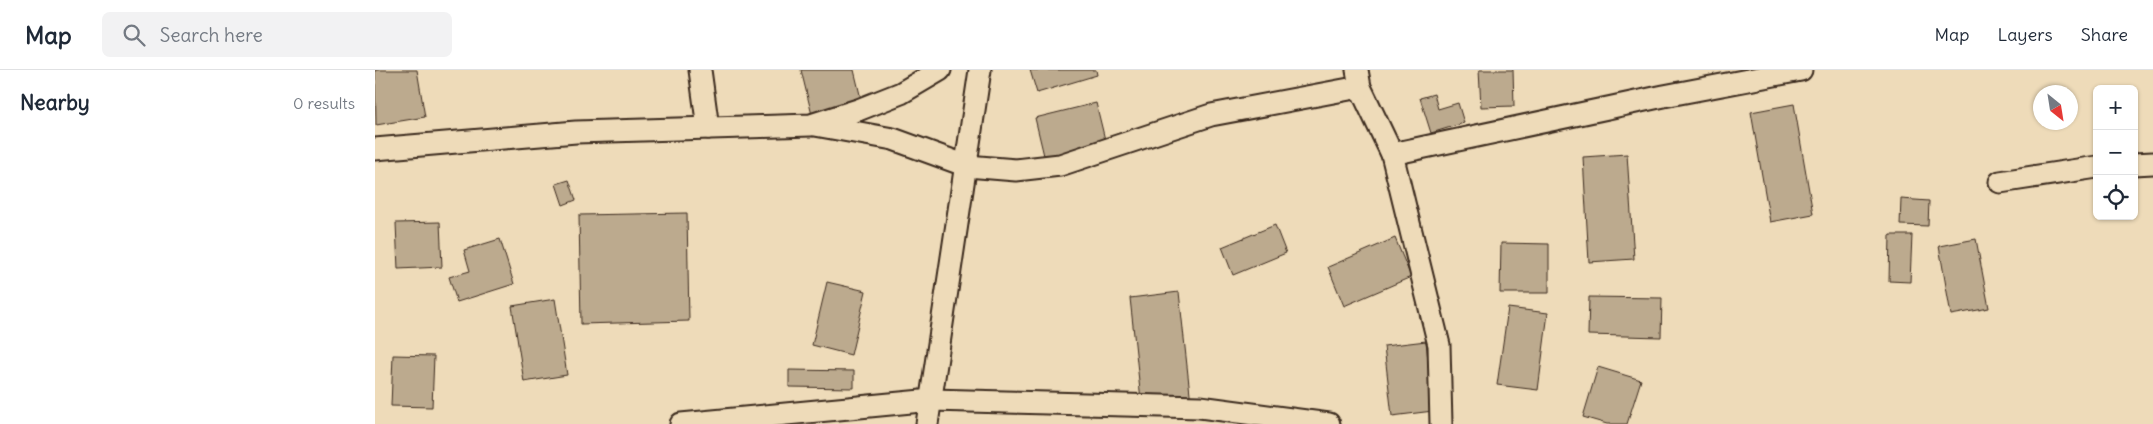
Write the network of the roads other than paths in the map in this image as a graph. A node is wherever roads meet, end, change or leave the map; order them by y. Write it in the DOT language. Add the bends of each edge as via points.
graph roads {
  1 [pos="700,70"];
  2 [pos="940,70"];
  3 [pos="980,70"];
  4 [pos="1801,70"];
  5 [pos="1359,78"];
  6 [pos="811,124"];
  7 [pos="708,128"];
  8 [pos="375,149"];
  9 [pos="1391,154"];
  10 [pos="2153,163"];
  11 [pos="2138,164"];
  12 [pos="967,166"];
  13 [pos="2093,168"];
  14 [pos="2000,182"];
  15 [pos="932,400"];
  16 [pos="681,424"];
  17 [pos="927,424"];
  18 [pos="1329,424"];
  19 [pos="1441,424"];
  1 -- 7 [label="street"];
  2 -- 6 [label="street" via="901,93"];
  3 -- 12 [label="street"];
  4 -- 9 [label="street"];
  5 -- 9 [label="street"];
  5 -- 12 [label="street" via="1211,115 1060,165 1016,170"];
  6 -- 7 [label="street"];
  6 -- 12 [label="street" via="893,139"];
  7 -- 8 [label="street" via="576,132"];
  9 -- 19 [label="street" via="1439,345"];
  10 -- 11 [label="street"];
  12 -- 15 [label="street"];
  13 -- 14 [label="street"];
  15 -- 16 [label="street"];
  15 -- 17 [label="street"];
  15 -- 18 [label="street" via="1200,408"];
}
